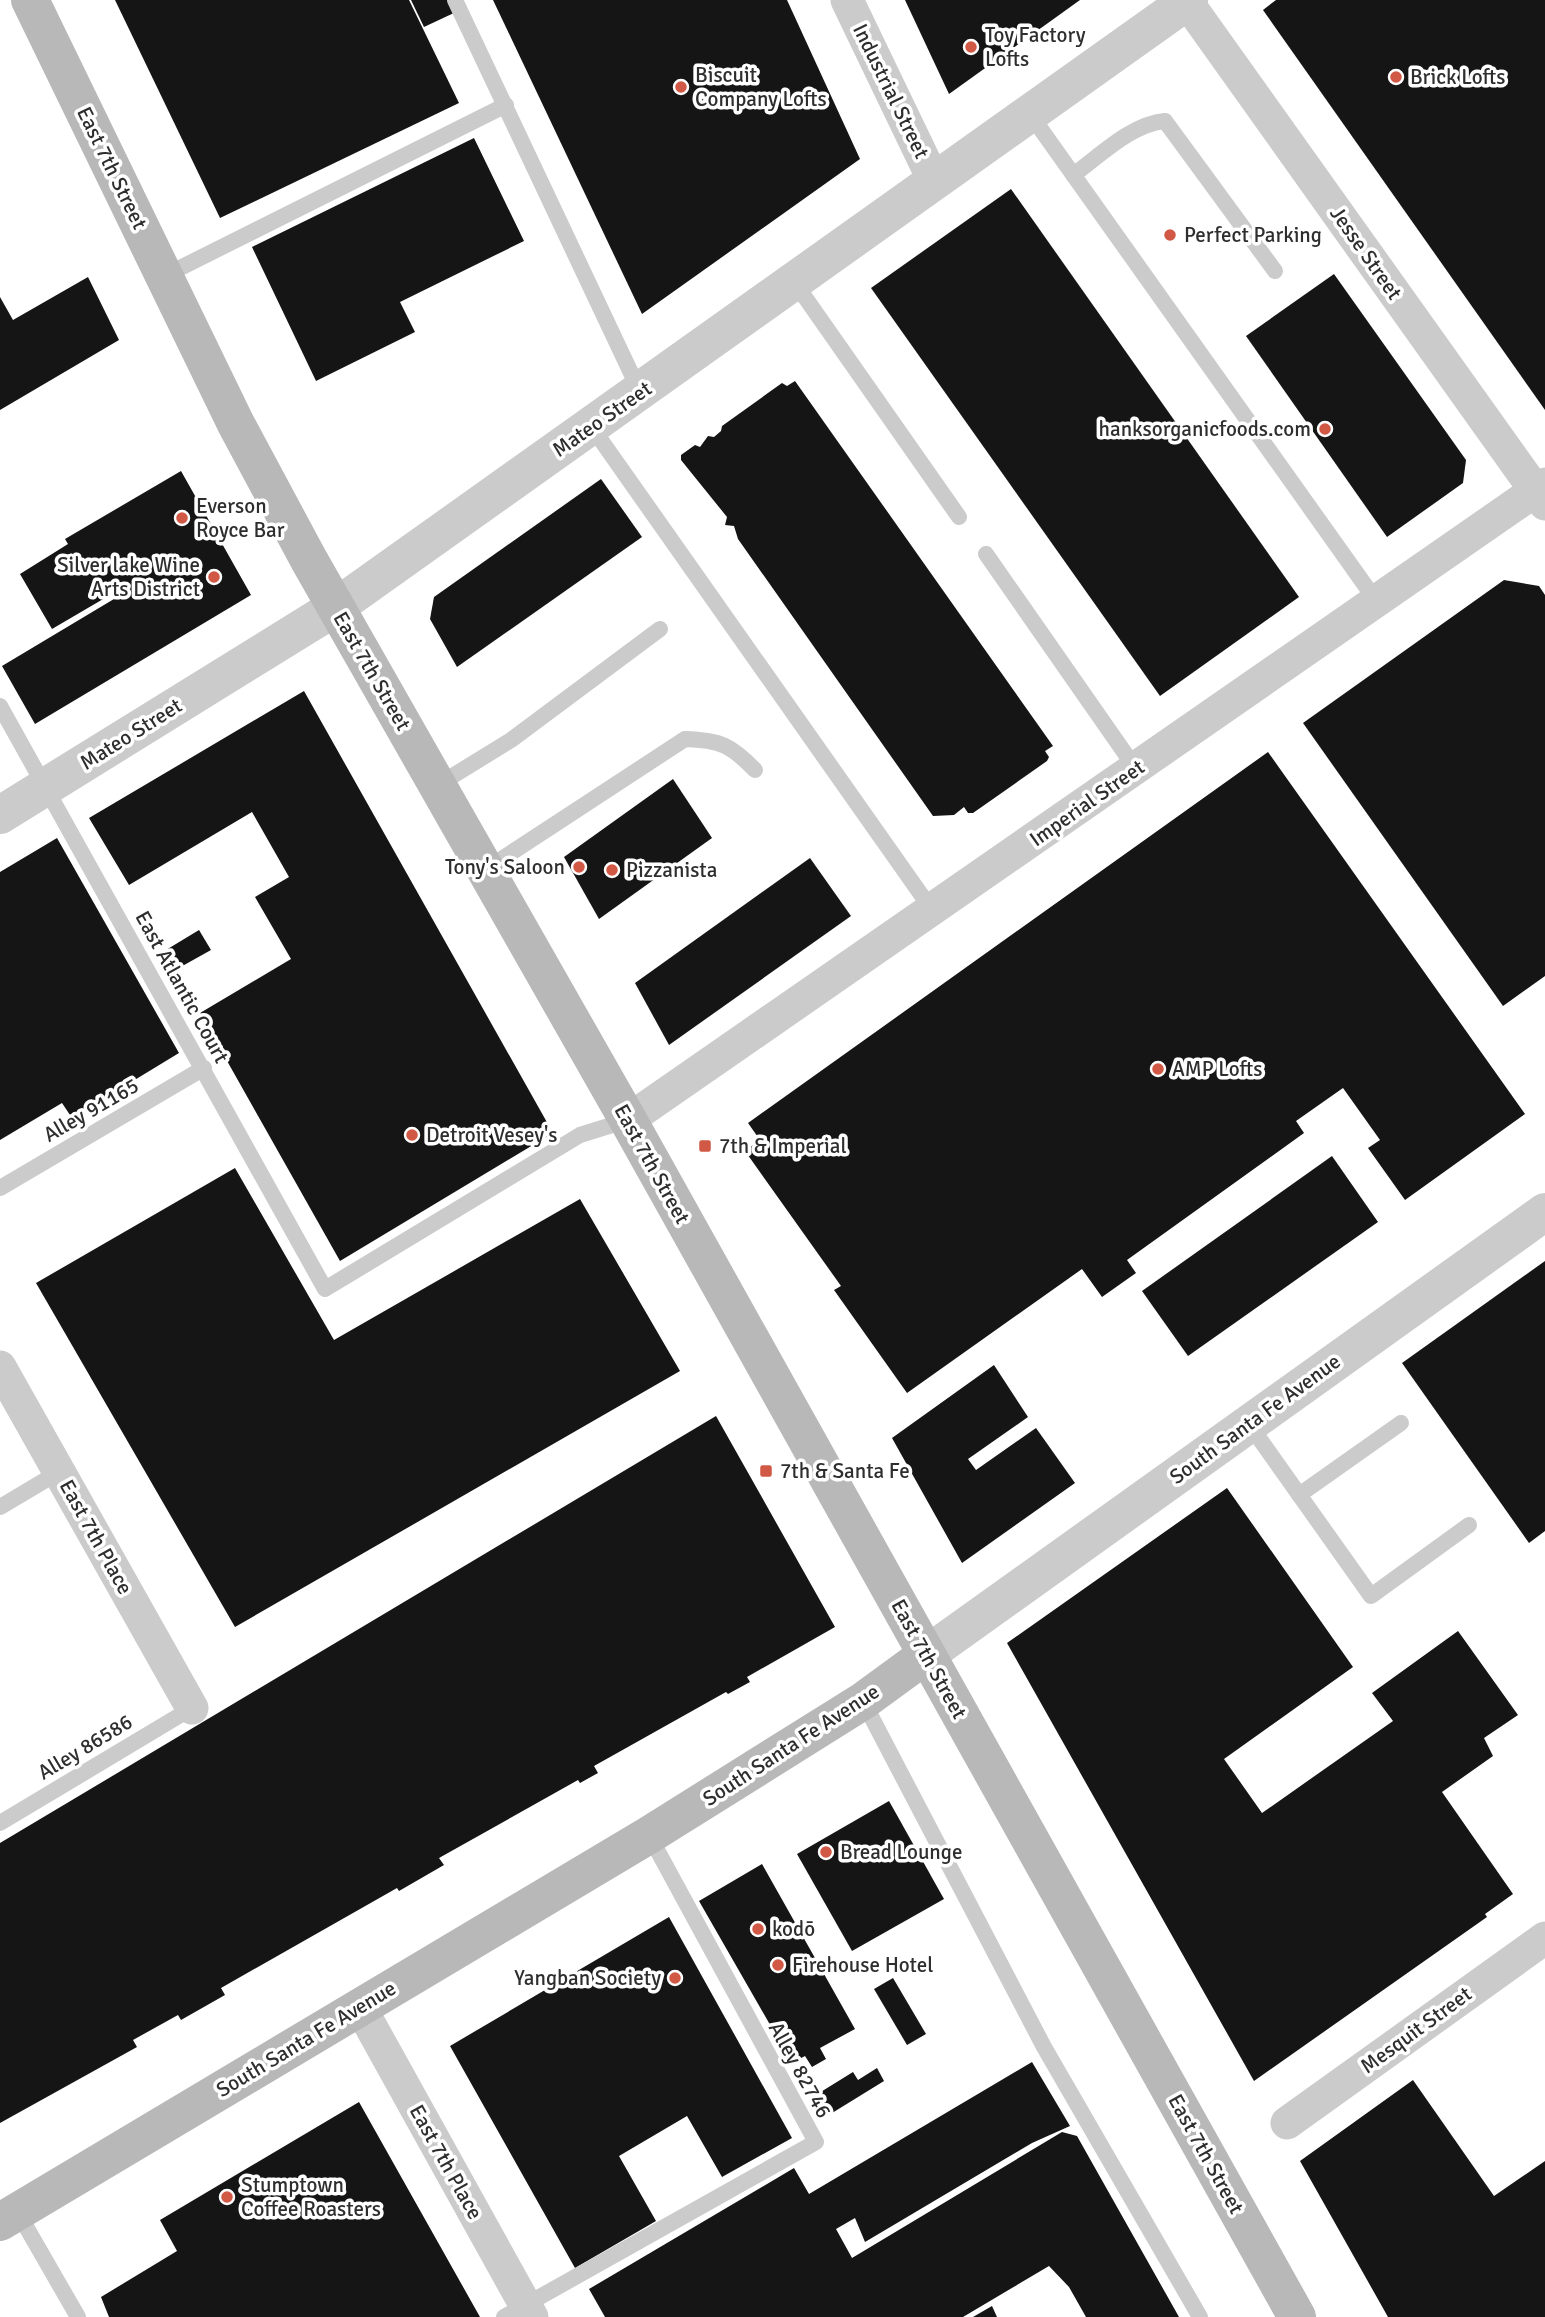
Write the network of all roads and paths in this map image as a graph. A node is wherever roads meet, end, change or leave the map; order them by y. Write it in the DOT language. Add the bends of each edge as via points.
graph roads {
  1 [pos="30,0"];
  2 [pos="455,0"];
  3 [pos="847,0"];
  4 [pos="1188,1"];
  5 [pos="506,105"];
  6 [pos="1030,113"];
  7 [pos="1073,175"];
  8 [pos="935,183"];
  9 [pos="1275,271"];
  10 [pos="164,276"];
  11 [pos="795,283"];
  12 [pos="640,392"];
  13 [pos="591,426"];
  14 [pos="1542,493"];
  15 [pos="960,517"];
  16 [pos="986,554"];
  17 [pos="1377,603"];
  18 [pos="336,607"];
  19 [pos="660,629"];
  20 [pos="0,706"];
  21 [pos="1136,769"];
  22 [pos="755,770"];
  23 [pos="438,785"];
  24 [pos="45,787"];
  25 [pos="0,815"];
  26 [pos="485,870"];
  27 [pos="932,911"];
  28 [pos="204,1068"];
  29 [pos="628,1120"];
  30 [pos="0,1188"];
  31 [pos="1545,1212"];
  32 [pos="0,1367"];
  33 [pos="1401,1423"];
  34 [pos="1249,1424"];
  35 [pos="60,1472"];
  36 [pos="1299,1495"];
  37 [pos="0,1507"];
  38 [pos="1469,1525"];
  39 [pos="926,1655"];
  40 [pos="863,1701"];
  41 [pos="192,1708"];
  42 [pos="0,1823"];
  43 [pos="649,1835"];
  44 [pos="1545,1938"];
  45 [pos="360,2007"];
  46 [pos="1287,2123"];
  47 [pos="9,2216"];
  48 [pos="520,2313"];
  49 [pos="78,2317"];
  50 [pos="1200,2317"];
  51 [pos="1297,2317"];
  1 -- 10 [label="main road, East 7th Street"];
  2 -- 5 [label="lane"];
  3 -- 8 [label="street, Industrial Street"];
  4 -- 6 [label="street, Mateo Street"];
  4 -- 14 [label="street, Jesse Street"];
  5 -- 10 [label="lane"];
  5 -- 12 [label="lane"];
  6 -- 7 [label="lane"];
  6 -- 8 [label="street, Mateo Street"];
  7 -- 9 [label="lane" via="1142,126 1165,121"];
  7 -- 17 [label="lane"];
  8 -- 11 [label="street, Mateo Street"];
  10 -- 18 [label="main road, East 7th Street" via="236,424"];
  11 -- 12 [label="street, Mateo Street"];
  11 -- 15 [label="lane"];
  12 -- 13 [label="street, Mateo Street"];
  13 -- 18 [label="street, Mateo Street"];
  13 -- 27 [label="lane"];
  14 -- 17 [label="street, Imperial Street"];
  16 -- 21 [label="lane"];
  17 -- 21 [label="street, Imperial Street"];
  18 -- 23 [label="main road, East 7th Street"];
  18 -- 24 [label="street, Mateo Street"];
  19 -- 23 [label="lane" via="511,740"];
  20 -- 24 [label="lane, East Atlantic Court"];
  21 -- 27 [label="street, Imperial Street"];
  22 -- 26 [label="lane" via="733,748 709,739 685,739"];
  23 -- 26 [label="main road, East 7th Street"];
  24 -- 25 [label="street, Mateo Street"];
  24 -- 28 [label="lane, East Atlantic Court"];
  26 -- 29 [label="main road, East 7th Street"];
  27 -- 29 [label="street, Imperial Street"];
  28 -- 29 [label="lane, East Atlantic Court" via="325,1289 580,1135"];
  28 -- 30 [label="lane, Alley 91165"];
  29 -- 39 [label="main road, East 7th Street"];
  31 -- 34 [label="street, South Santa Fe Avenue"];
  32 -- 35 [label="street, East 7th Place"];
  33 -- 36 [label="lane"];
  34 -- 36 [label="lane"];
  34 -- 39 [label="street, South Santa Fe Avenue"];
  35 -- 37 [label="lane"];
  35 -- 41 [label="street, East 7th Place"];
  36 -- 38 [label="lane" via="1371,1596"];
  39 -- 40 [label="main road, South Santa Fe Avenue"];
  39 -- 51 [label="main road, East 7th Street"];
  40 -- 43 [label="main road, South Santa Fe Avenue"];
  40 -- 50 [label="lane" via="1044,2047"];
  41 -- 42 [label="lane, Alley 86586"];
  43 -- 45 [label="main road, South Santa Fe Avenue"];
  43 -- 48 [label="lane, Alley 82746" via="816,2142"];
  44 -- 46 [label="street, Mesquit Street"];
  45 -- 47 [label="main road, South Santa Fe Avenue"];
  45 -- 48 [label="street, East 7th Place"];
  47 -- 49 [label="lane"];
}
